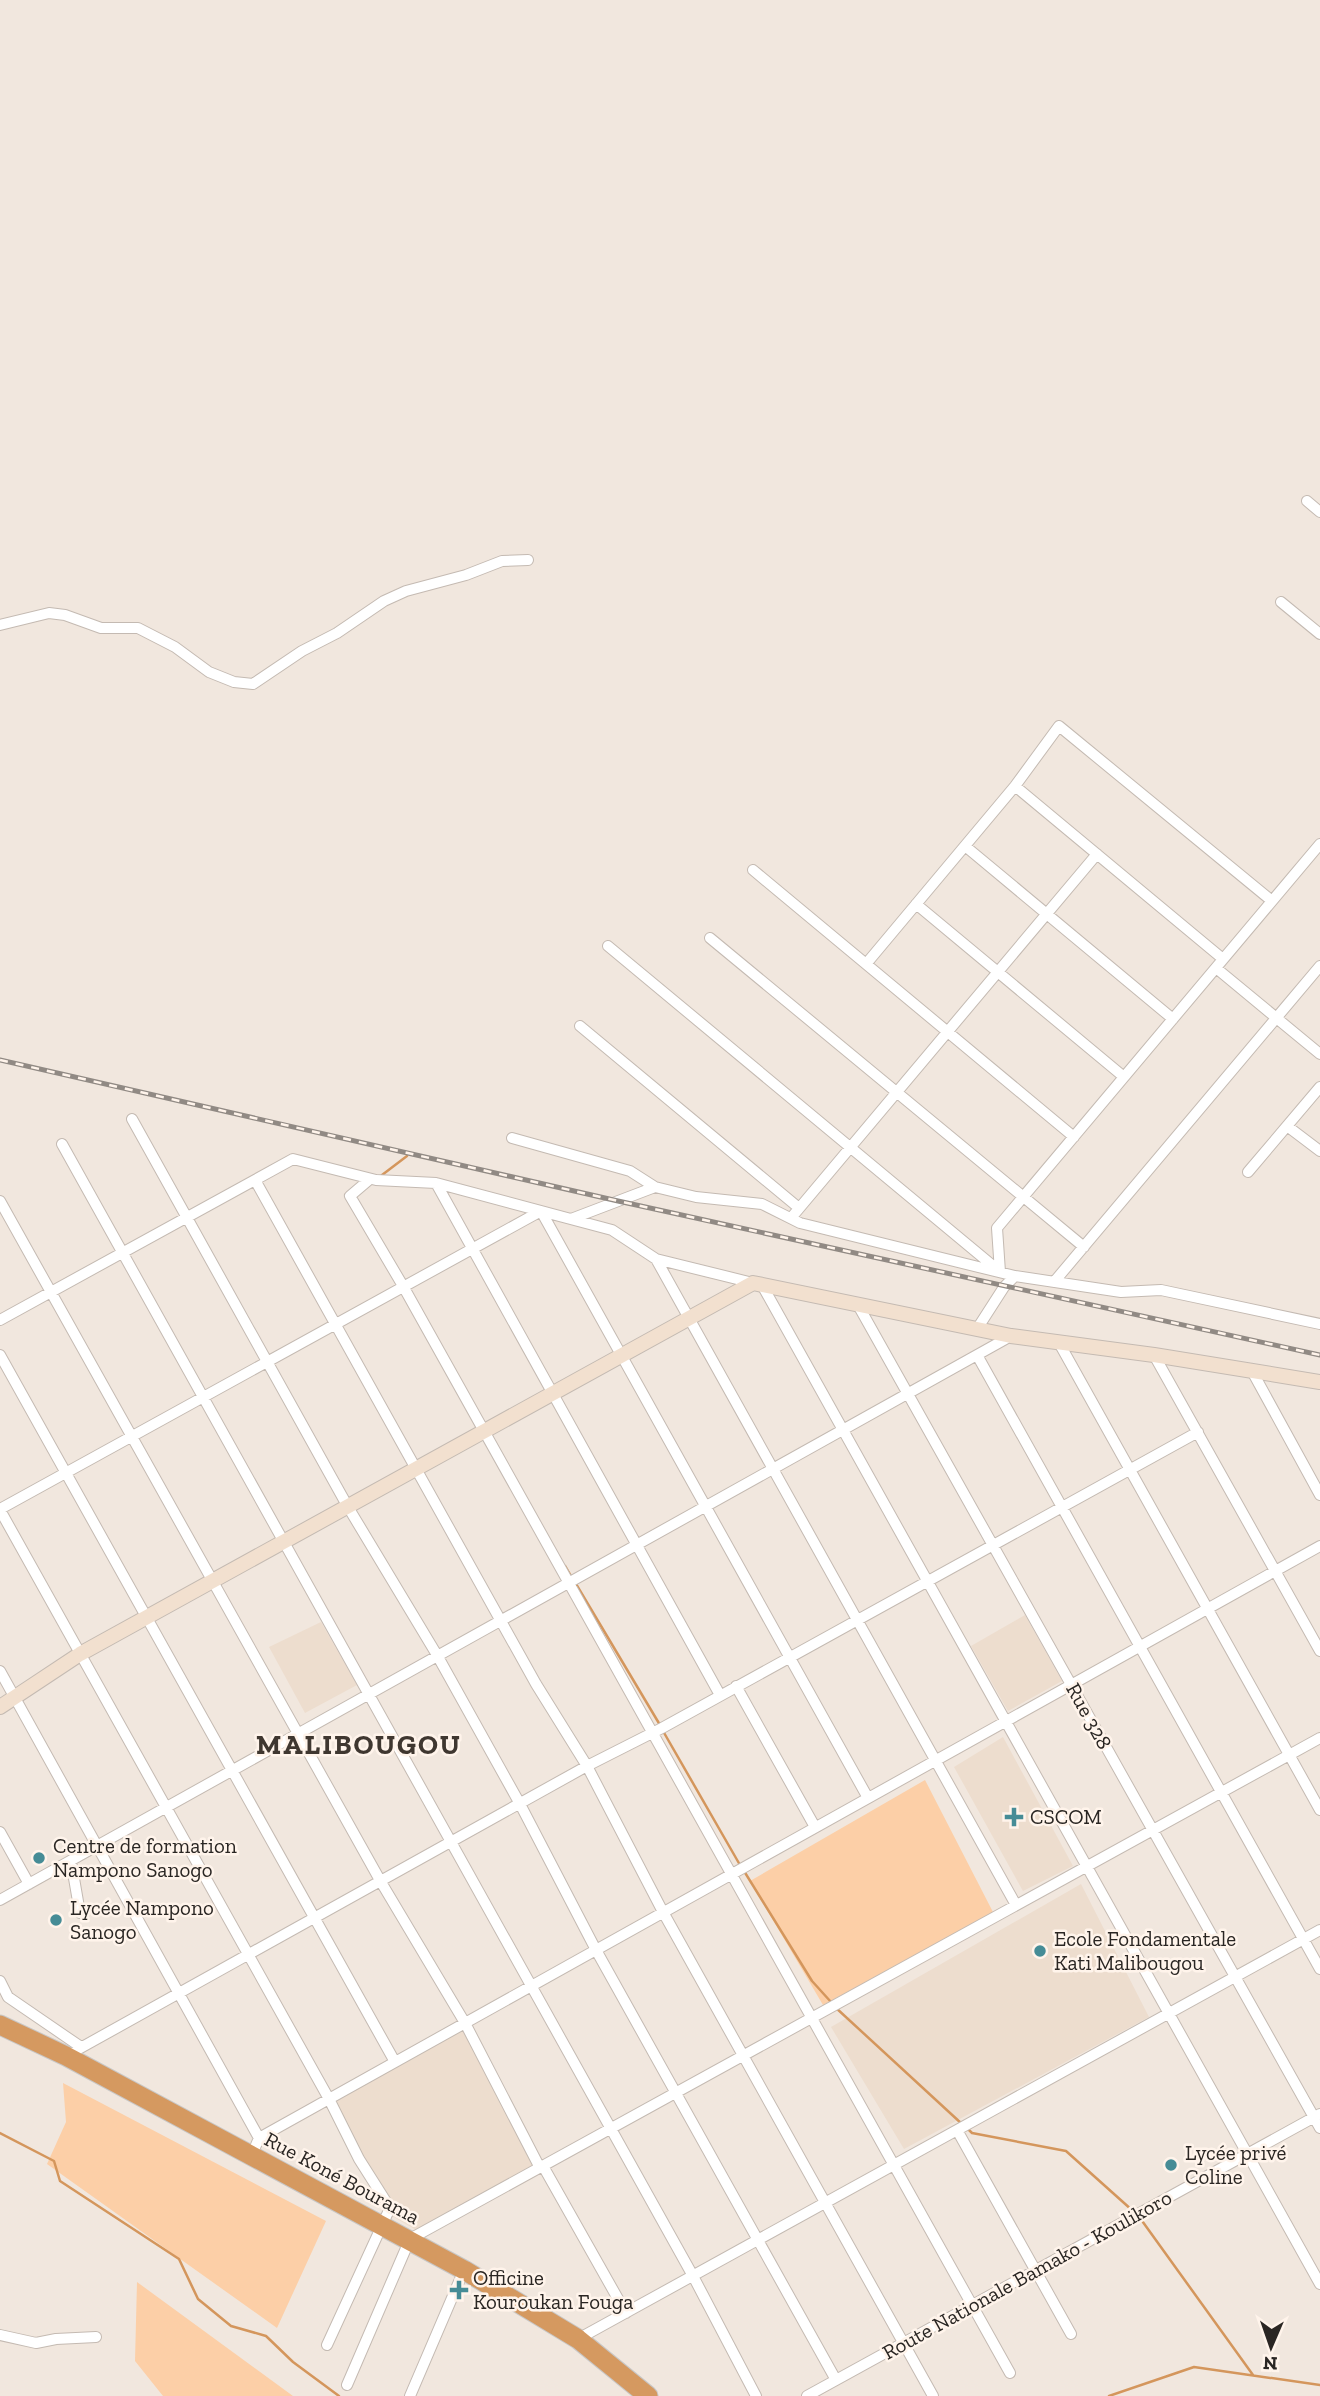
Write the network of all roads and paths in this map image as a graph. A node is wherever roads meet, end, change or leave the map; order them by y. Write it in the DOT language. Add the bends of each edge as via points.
graph roads {
  1 [pos="1307,501"];
  2 [pos="1320,512"];
  3 [pos="528,561"];
  4 [pos="1282,602"];
  5 [pos="0,625"];
  6 [pos="1320,634"];
  7 [pos="1015,786"];
  8 [pos="1320,844"];
  9 [pos="965,846"];
  10 [pos="1097,854"];
  11 [pos="752,870"];
  12 [pos="1272,901"];
  13 [pos="916,904"];
  14 [pos="1046,914"];
  15 [pos="710,938"];
  16 [pos="608,946"];
  17 [pos="1220,963"];
  18 [pos="866,964"];
  19 [pos="1320,966"];
  20 [pos="998,972"];
  21 [pos="1276,1018"];
  22 [pos="1173,1019"];
  23 [pos="580,1026"];
  24 [pos="947,1032"];
  25 [pos="1320,1054"];
  26 [pos="1124,1077"];
  27 [pos="1320,1087"];
  28 [pos="897,1092"];
  29 [pos="132,1119"];
  30 [pos="1287,1126"];
  31 [pos="1074,1137"];
  32 [pos="512,1138"];
  33 [pos="62,1144"];
  34 [pos="850,1147"];
  35 [pos="1320,1151"];
  36 [pos="1248,1172"];
  37 [pos="370,1179"];
  38 [pos="254,1180"];
  39 [pos="436,1183"];
  40 [pos="655,1187"];
  41 [pos="1023,1197"];
  42 [pos="0,1201"];
  43 [pos="799,1208"];
  44 [pos="541,1211"];
  45 [pos="187,1218"];
  46 [pos="791,1218"];
  47 [pos="571,1219"];
  48 [pos="1084,1247"];
  49 [pos="471,1249"];
  50 [pos="122,1253"];
  51 [pos="656,1259"];
  52 [pos="1000,1272"];
  53 [pos="1015,1276"];
  54 [pos="1054,1282"];
  55 [pos="758,1284"];
  56 [pos="403,1286"];
  57 [pos="51,1292"];
  58 [pos="858,1305"];
  59 [pos="689,1319"];
  60 [pos="0,1321"];
  61 [pos="335,1324"];
  62 [pos="1320,1324"];
  63 [pos="976,1329"];
  64 [pos="1011,1336"];
  65 [pos="1058,1341"];
  66 [pos="1154,1354"];
  67 [pos="0,1355"];
  68 [pos="977,1355"];
  69 [pos="621,1356"];
  70 [pos="267,1362"];
  71 [pos="1252,1371"];
  72 [pos="1320,1381"];
  73 [pos="552,1394"];
  74 [pos="908,1394"];
  75 [pos="203,1397"];
  76 [pos="843,1430"];
  77 [pos="484,1432"];
  78 [pos="1198,1432"];
  79 [pos="131,1436"];
  80 [pos="416,1469"];
  81 [pos="773,1469"];
  82 [pos="1130,1470"];
  83 [pos="65,1473"];
  84 [pos="1320,1495"];
  85 [pos="348,1507"];
  86 [pos="706,1507"];
  87 [pos="1062,1507"];
  88 [pos="0,1510"];
  89 [pos="284,1542"];
  90 [pos="636,1545"];
  91 [pos="993,1545"];
  92 [pos="1320,1546"];
  93 [pos="1275,1571"];
  94 [pos="212,1581"];
  95 [pos="927,1581"];
  96 [pos="569,1583"];
  97 [pos="1207,1609"];
  98 [pos="146,1618"];
  99 [pos="857,1620"];
  100 [pos="500,1621"];
  101 [pos="1140,1646"];
  102 [pos="1320,1651"];
  103 [pos="80,1654"];
  104 [pos="437,1655"];
  105 [pos="790,1657"];
  106 [pos="0,1671"];
  107 [pos="1071,1685"];
  108 [pos="736,1686"];
  109 [pos="369,1694"];
  110 [pos="720,1695"];
  111 [pos="13,1698"];
  112 [pos="0,1707"];
  113 [pos="1006,1721"];
  114 [pos="652,1732"];
  115 [pos="298,1734"];
  116 [pos="1320,1738"];
  117 [pos="1289,1755"];
  118 [pos="936,1760"];
  119 [pos="587,1766"];
  120 [pos="232,1771"];
  121 [pos="1221,1792"];
  122 [pos="868,1798"];
  123 [pos="520,1804"];
  124 [pos="166,1807"];
  125 [pos="1320,1810"];
  126 [pos="815,1828"];
  127 [pos="1153,1830"];
  128 [pos="0,1832"];
  129 [pos="452,1843"];
  130 [pos="96,1846"];
  131 [pos="71,1861"];
  132 [pos="1087,1866"];
  133 [pos="732,1874"];
  134 [pos="380,1882"];
  135 [pos="29,1884"];
  136 [pos="0,1900"];
  137 [pos="1016,1905"];
  138 [pos="663,1912"];
  139 [pos="80,1913"];
  140 [pos="315,1919"];
  141 [pos="1320,1930"];
  142 [pos="1303,1940"];
  143 [pos="596,1950"];
  144 [pos="248,1955"];
  145 [pos="1320,1969"];
  146 [pos="1235,1977"];
  147 [pos="0,1981"];
  148 [pos="532,1986"];
  149 [pos="178,1994"];
  150 [pos="1169,2014"];
  151 [pos="812,2018"];
  152 [pos="465,2023"];
  153 [pos="0,2025"];
  154 [pos="73,2052"];
  155 [pos="743,2056"];
  156 [pos="395,2062"];
  157 [pos="676,2093"];
  158 [pos="329,2099"];
  159 [pos="1318,2120"];
  160 [pos="611,2129"];
  161 [pos="957,2130"];
  162 [pos="259,2138"];
  163 [pos="1247,2154"];
  164 [pos="251,2157"];
  165 [pos="894,2165"];
  166 [pos="542,2167"];
  167 [pos="825,2203"];
  168 [pos="380,2224"];
  169 [pos="410,2239"];
  170 [pos="758,2240"];
  171 [pos="464,2270"];
  172 [pos="1035,2270"];
  173 [pos="693,2276"];
  174 [pos="1320,2284"];
  175 [pos="972,2305"];
  176 [pos="626,2313"];
  177 [pos="1071,2334"];
  178 [pos="0,2335"];
  179 [pos="96,2337"];
  180 [pos="578,2339"];
  181 [pos="904,2343"];
  182 [pos="327,2345"];
  183 [pos="1010,2373"];
  184 [pos="836,2380"];
  185 [pos="347,2385"];
  186 [pos="410,2396"];
  187 [pos="648,2396"];
  188 [pos="756,2396"];
  189 [pos="807,2396"];
  190 [pos="933,2396"];
  1 -- 2 [label="street"];
  3 -- 5 [label="street" via="502,561 406,591 253,684 209,672 138,628 101,628 50,613"];
  4 -- 6 [label="street"];
  7 -- 9 [label="street"];
  7 -- 10 [label="street"];
  7 -- 12 [label="street" via="1059,726"];
  8 -- 12 [label="street"];
  9 -- 13 [label="street"];
  9 -- 14 [label="street"];
  10 -- 14 [label="street"];
  10 -- 17 [label="street"];
  11 -- 18 [label="street"];
  12 -- 17 [label="street"];
  13 -- 18 [label="street"];
  13 -- 20 [label="street"];
  14 -- 20 [label="street"];
  14 -- 22 [label="street"];
  15 -- 28 [label="street"];
  16 -- 34 [label="street"];
  17 -- 21 [label="street"];
  17 -- 22 [label="street"];
  18 -- 24 [label="street"];
  19 -- 21 [label="street"];
  20 -- 24 [label="street"];
  20 -- 26 [label="street"];
  21 -- 25 [label="street"];
  21 -- 48 [label="street"];
  22 -- 26 [label="street"];
  23 -- 43 [label="street"];
  24 -- 28 [label="street"];
  24 -- 31 [label="street"];
  26 -- 31 [label="street"];
  27 -- 30 [label="street"];
  28 -- 34 [label="street"];
  28 -- 41 [label="street"];
  29 -- 45 [label="street"];
  30 -- 35 [label="street"];
  30 -- 36 [label="street"];
  31 -- 41 [label="street"];
  32 -- 40 [label="street" via="630,1171"];
  33 -- 50 [label="street"];
  34 -- 43 [label="street"];
  34 -- 52 [label="street"];
  37 -- 38 [label="street" via="293,1159"];
  37 -- 39 [label="street"];
  37 -- 56 [label="street" via="350,1196"];
  38 -- 45 [label="street"];
  38 -- 61 [label="street"];
  39 -- 44 [label="street"];
  39 -- 49 [label="street"];
  40 -- 46 [label="street" via="762,1204"];
  40 -- 47 [label="street"];
  41 -- 48 [label="street"];
  41 -- 52 [label="street" via="998,1228"];
  42 -- 57 [label="street"];
  43 -- 46 [label="street"];
  44 -- 47 [label="street"];
  44 -- 49 [label="street"];
  44 -- 69 [label="street"];
  45 -- 50 [label="street"];
  45 -- 70 [label="street"];
  46 -- 52 [label="street"];
  47 -- 51 [label="street" via="612,1230"];
  48 -- 54 [label="street"];
  49 -- 56 [label="street"];
  49 -- 73 [label="street"];
  50 -- 57 [label="street"];
  50 -- 75 [label="street"];
  51 -- 55 [label="street"];
  51 -- 59 [label="street"];
  52 -- 53 [label="street"];
  53 -- 54 [label="street"];
  53 -- 63 [label="street"];
  54 -- 62 [label="street" via="1121,1292 1161,1290"];
  55 -- 58 [label="street"];
  55 -- 59 [label="street"];
  55 -- 76 [label="street"];
  56 -- 61 [label="street"];
  56 -- 77 [label="street"];
  57 -- 60 [label="street"];
  57 -- 79 [label="street"];
  58 -- 63 [label="street"];
  58 -- 74 [label="street, Rue 328"];
  59 -- 69 [label="street"];
  59 -- 81 [label="street"];
  61 -- 70 [label="street"];
  61 -- 80 [label="street"];
  63 -- 64 [label="street"];
  64 -- 65 [label="street"];
  64 -- 68 [label="street"];
  65 -- 66 [label="street"];
  65 -- 82 [label="street"];
  66 -- 71 [label="street"];
  66 -- 78 [label="street"];
  67 -- 83 [label="street"];
  68 -- 74 [label="street"];
  68 -- 87 [label="street"];
  69 -- 73 [label="street"];
  69 -- 86 [label="street"];
  70 -- 75 [label="street"];
  70 -- 85 [label="street"];
  71 -- 72 [label="street"];
  71 -- 84 [label="street"];
  73 -- 77 [label="street"];
  73 -- 90 [label="street"];
  74 -- 76 [label="street"];
  74 -- 91 [label="street, Rue 328"];
  75 -- 79 [label="street"];
  75 -- 89 [label="street"];
  76 -- 81 [label="street"];
  76 -- 95 [label="street"];
  77 -- 80 [label="street"];
  77 -- 96 [label="street"];
  78 -- 82 [label="street"];
  78 -- 93 [label="street"];
  79 -- 83 [label="street"];
  79 -- 94 [label="street"];
  80 -- 85 [label="street"];
  80 -- 100 [label="street"];
  81 -- 86 [label="street"];
  81 -- 99 [label="street"];
  82 -- 87 [label="street"];
  82 -- 97 [label="street"];
  83 -- 88 [label="street"];
  83 -- 98 [label="street"];
  85 -- 89 [label="street"];
  85 -- 104 [label="street"];
  86 -- 90 [label="street"];
  86 -- 105 [label="street"];
  87 -- 91 [label="street"];
  87 -- 101 [label="street"];
  88 -- 103 [label="street"];
  89 -- 94 [label="street"];
  89 -- 109 [label="street"];
  90 -- 96 [label="street"];
  90 -- 110 [label="street"];
  91 -- 95 [label="street"];
  91 -- 107 [label="street, Rue 328"];
  92 -- 93 [label="street"];
  93 -- 97 [label="street"];
  93 -- 102 [label="street"];
  94 -- 98 [label="street"];
  94 -- 115 [label="street"];
  95 -- 99 [label="street"];
  95 -- 113 [label="street"];
  96 -- 100 [label="street"];
  96 -- 114 [label="street"];
  97 -- 101 [label="street"];
  97 -- 117 [label="street"];
  98 -- 103 [label="street"];
  98 -- 120 [label="street"];
  99 -- 105 [label="street"];
  99 -- 118 [label="street"];
  100 -- 104 [label="street"];
  100 -- 119 [label="street"];
  101 -- 107 [label="street"];
  101 -- 121 [label="street"];
  103 -- 111 [label="street"];
  103 -- 124 [label="street"];
  104 -- 109 [label="street"];
  104 -- 123 [label="street"];
  105 -- 108 [label="street"];
  105 -- 122 [label="street"];
  106 -- 111 [label="street"];
  107 -- 113 [label="street"];
  107 -- 127 [label="street, Rue 328"];
  108 -- 110 [label="street"];
  108 -- 126 [label="street"];
  109 -- 115 [label="street"];
  109 -- 129 [label="street"];
  110 -- 114 [label="street"];
  111 -- 112 [label="street"];
  111 -- 130 [label="street"];
  113 -- 118 [label="street"];
  113 -- 132 [label="street"];
  114 -- 119 [label="street"];
  114 -- 133 [label="street"];
  115 -- 120 [label="street"];
  115 -- 134 [label="street"];
  116 -- 117 [label="street"];
  117 -- 121 [label="street"];
  117 -- 125 [label="street"];
  118 -- 122 [label="street"];
  118 -- 137 [label="street"];
  119 -- 123 [label="street"];
  119 -- 138 [label="street"];
  120 -- 124 [label="street"];
  120 -- 140 [label="street"];
  121 -- 127 [label="street"];
  121 -- 142 [label="street"];
  122 -- 126 [label="street"];
  123 -- 129 [label="street"];
  123 -- 143 [label="street"];
  124 -- 130 [label="street"];
  124 -- 144 [label="street"];
  126 -- 133 [label="street"];
  127 -- 132 [label="street"];
  127 -- 146 [label="street, Rue 328"];
  128 -- 135 [label="street"];
  129 -- 134 [label="street"];
  129 -- 148 [label="street"];
  130 -- 131 [label="street"];
  130 -- 149 [label="street"];
  131 -- 135 [label="street"];
  131 -- 139 [label="street"];
  132 -- 137 [label="street"];
  132 -- 150 [label="street"];
  133 -- 138 [label="street"];
  133 -- 151 [label="street"];
  134 -- 140 [label="street"];
  134 -- 152 [label="street"];
  135 -- 136 [label="street"];
  137 -- 151 [label="street"];
  138 -- 143 [label="street"];
  138 -- 155 [label="street"];
  140 -- 144 [label="street"];
  140 -- 156 [label="street"];
  141 -- 142 [label="street"];
  142 -- 145 [label="street"];
  142 -- 146 [label="street"];
  143 -- 148 [label="street"];
  143 -- 157 [label="street"];
  144 -- 149 [label="street"];
  144 -- 158 [label="street"];
  146 -- 150 [label="street"];
  146 -- 159 [label="street, Rue 328"];
  147 -- 154 [label="street" via="8,1997"];
  148 -- 152 [label="street"];
  148 -- 160 [label="street"];
  149 -- 154 [label="street"];
  149 -- 162 [label="street"];
  150 -- 161 [label="street"];
  150 -- 163 [label="street"];
  151 -- 155 [label="street"];
  151 -- 165 [label="street"];
  152 -- 156 [label="street"];
  152 -- 166 [label="street"];
  153 -- 154 [label="highway, Rue Koné Bourama"];
  154 -- 164 [label="highway, Rue Koné Bourama"];
  155 -- 157 [label="street"];
  155 -- 167 [label="street"];
  156 -- 158 [label="street"];
  157 -- 160 [label="street"];
  157 -- 170 [label="street"];
  158 -- 162 [label="street"];
  158 -- 168 [label="street" via="390,2208"];
  159 -- 163 [label="street, Route Nationale Bamako - Koulikoro"];
  160 -- 166 [label="street"];
  160 -- 173 [label="street"];
  161 -- 165 [label="street"];
  161 -- 172 [label="street"];
  162 -- 164 [label="street"];
  163 -- 172 [label="street, Route Nationale Bamako - Koulikoro"];
  163 -- 174 [label="street"];
  164 -- 168 [label="highway, Rue Koné Bourama"];
  165 -- 167 [label="street"];
  165 -- 175 [label="street"];
  166 -- 169 [label="street"];
  166 -- 176 [label="street"];
  167 -- 170 [label="street"];
  167 -- 181 [label="street"];
  168 -- 169 [label="highway, Rue Koné Bourama"];
  168 -- 182 [label="street"];
  169 -- 171 [label="highway, Rue Koné Bourama"];
  169 -- 185 [label="street"];
  170 -- 173 [label="street"];
  170 -- 184 [label="street"];
  171 -- 180 [label="highway, Rue Koné Bourama"];
  171 -- 186 [label="street"];
  172 -- 175 [label="street, Route Nationale Bamako - Koulikoro"];
  172 -- 177 [label="street"];
  173 -- 176 [label="street"];
  173 -- 188 [label="street"];
  175 -- 181 [label="street, Route Nationale Bamako - Koulikoro"];
  175 -- 183 [label="street"];
  176 -- 180 [label="street"];
  178 -- 179 [label="street" via="36,2343"];
  180 -- 187 [label="highway, Rue Koné Bourama"];
  181 -- 184 [label="street, Route Nationale Bamako - Koulikoro"];
  181 -- 190 [label="street"];
  184 -- 189 [label="street, Route Nationale Bamako - Koulikoro"];
}
